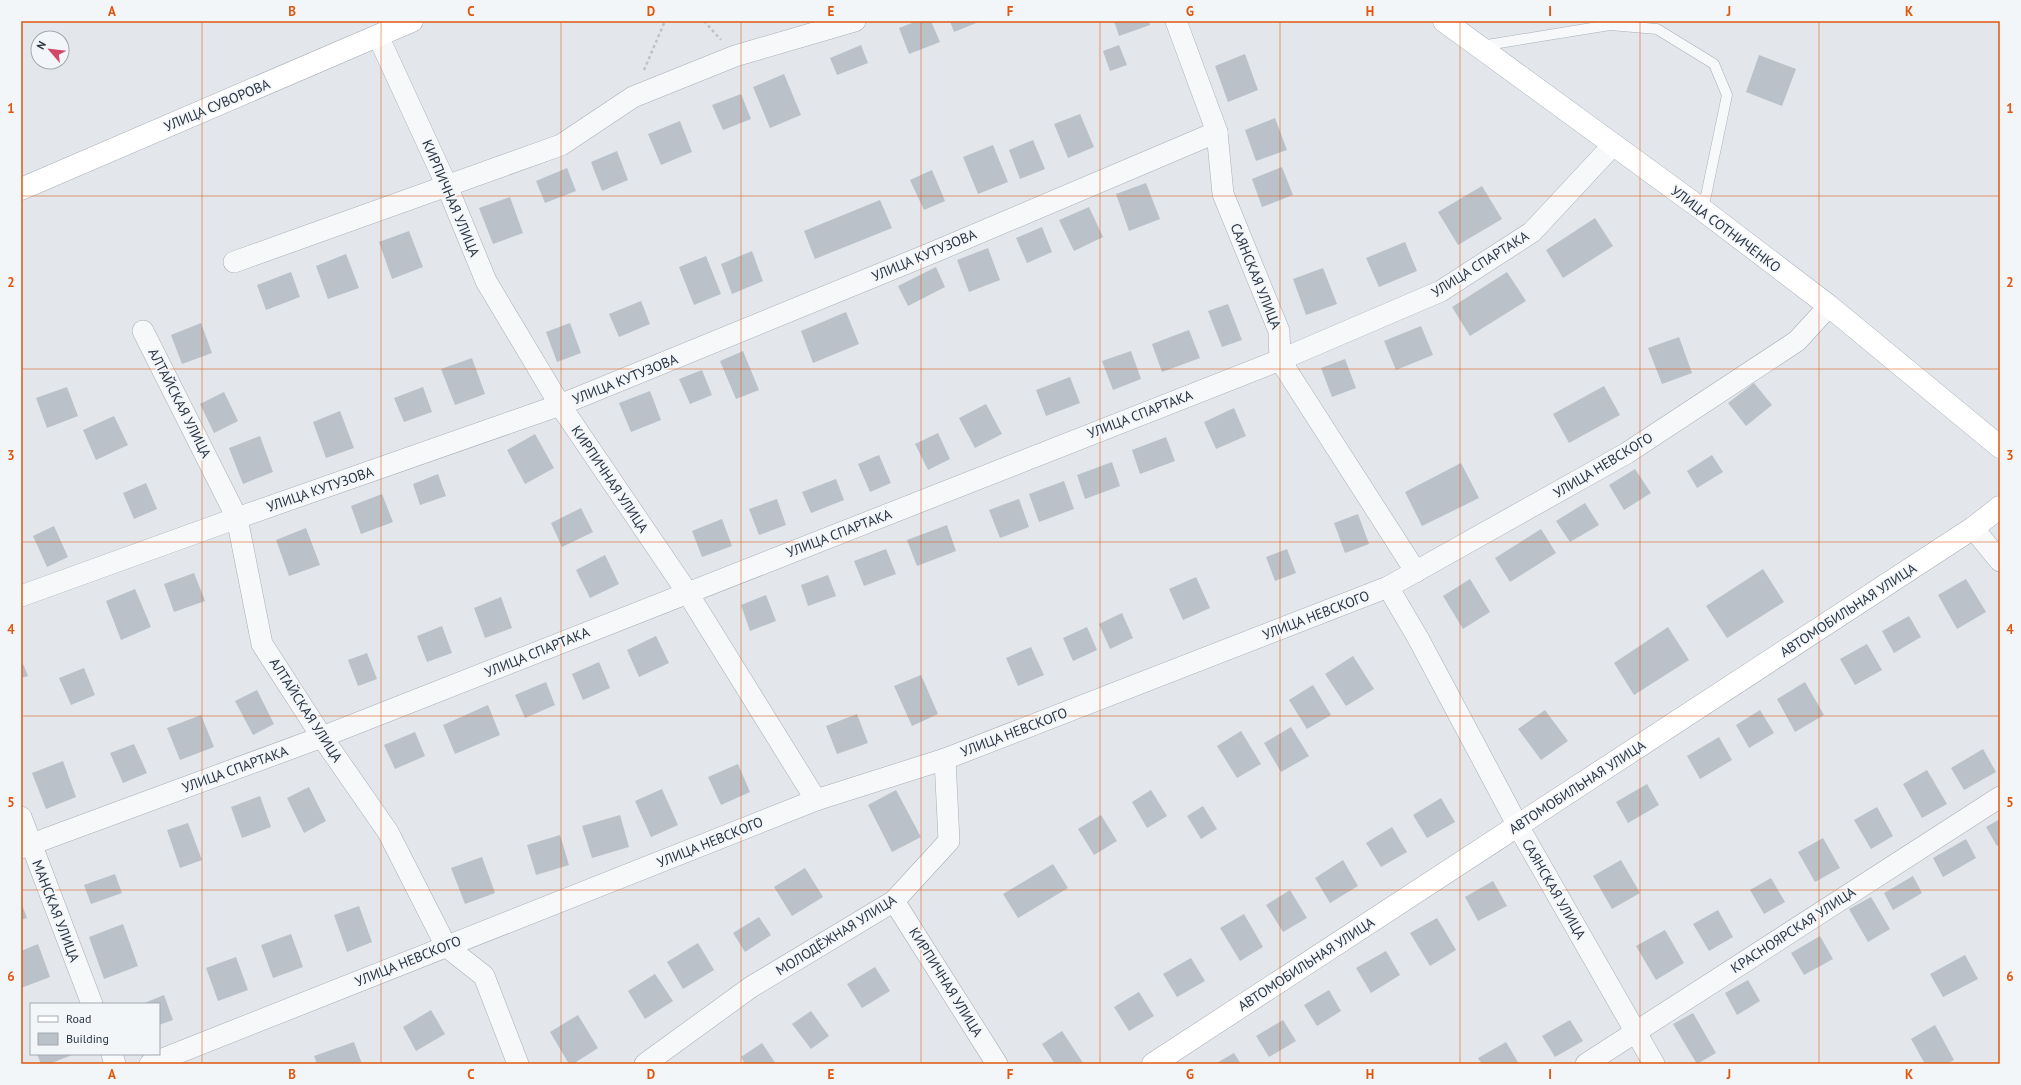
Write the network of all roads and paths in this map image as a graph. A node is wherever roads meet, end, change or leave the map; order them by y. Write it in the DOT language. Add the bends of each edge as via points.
graph roads {
  1 [pos="412,21"];
  2 [pos="665,21"];
  3 [pos="855,21"];
  4 [pos="1176,21"];
  5 [pos="1444,21"];
  6 [pos="378,36"];
  7 [pos="1480,47"];
  8 [pos="633,97"];
  9 [pos="1217,132"];
  10 [pos="1613,145"];
  11 [pos="447,186"];
  12 [pos="21,189"];
  13 [pos="1703,210"];
  14 [pos="234,262"];
  15 [pos="1829,306"];
  16 [pos="143,331"];
  17 [pos="1280,360"];
  18 [pos="560,405"];
  19 [pos="2000,447"];
  20 [pos="2000,507"];
  21 [pos="238,518"];
  22 [pos="1973,528"];
  23 [pos="2000,561"];
  24 [pos="1416,572"];
  25 [pos="1388,587"];
  26 [pos="687,592"];
  27 [pos="21,596"];
  28 [pos="322,737"];
  29 [pos="945,759"];
  30 [pos="2000,796"];
  31 [pos="816,800"];
  32 [pos="21,818"];
  33 [pos="1518,826"];
  34 [pos="26,846"];
  35 [pos="894,901"];
  36 [pos="446,946"];
  37 [pos="92,1003"];
  38 [pos="1635,1032"];
  39 [pos="150,1064"];
  40 [pos="518,1064"];
  41 [pos="645,1064"];
  42 [pos="997,1064"];
  43 [pos="1153,1064"];
  44 [pos="1586,1064"];
  45 [pos="1654,1064"];
  1 -- 6 [label="street, УЛИЦА СУВОРОВА"];
  2 -- 8 [label="path"];
  3 -- 8 [label="street" via="735,56"];
  4 -- 9 [label="street, САЯНСКАЯ УЛИЦА"];
  5 -- 7 [label="street, УЛИЦА СОТНИЧЕНКО"];
  6 -- 11 [label="street, КИРПИЧНАЯ УЛИЦА"];
  6 -- 12 [label="street, УЛИЦА СУВОРОВА"];
  7 -- 10 [label="street, УЛИЦА СОТНИЧЕНКО"];
  7 -- 13 [label="lane" via="1610,25 1626,26 1657,29 1714,64 1727,95"];
  8 -- 11 [label="street" via="561,145"];
  9 -- 17 [label="street, САЯНСКАЯ УЛИЦА" via="1223,194 1280,331"];
  9 -- 18 [label="street, УЛИЦА КУТУЗОВА" via="934,252"];
  10 -- 13 [label="street, УЛИЦА СОТНИЧЕНКО"];
  10 -- 17 [label="street, УЛИЦА СПАРТАКА" via="1532,232 1441,291"];
  11 -- 14 [label="street"];
  11 -- 18 [label="street, КИРПИЧНАЯ УЛИЦА" via="486,282"];
  13 -- 15 [label="street, УЛИЦА СОТНИЧЕНКО"];
  15 -- 19 [label="street, УЛИЦА СОТНИЧЕНКО"];
  15 -- 24 [label="street, УЛИЦА НЕВСКОГО" via="1797,341 1627,453"];
  16 -- 21 [label="street, АЛТАЙСКАЯ УЛИЦА"];
  17 -- 24 [label="street"];
  17 -- 26 [label="street, УЛИЦА СПАРТАКА"];
  18 -- 21 [label="street, УЛИЦА КУТУЗОВА"];
  18 -- 26 [label="street, КИРПИЧНАЯ УЛИЦА"];
  20 -- 22 [label="street, АВТОМОБИЛЬНАЯ УЛИЦА"];
  21 -- 27 [label="street, УЛИЦА КУТУЗОВА"];
  21 -- 28 [label="street, АЛТАЙСКАЯ УЛИЦА" via="262,644"];
  22 -- 23 [label="street"];
  22 -- 33 [label="street, АВТОМОБИЛЬНАЯ УЛИЦА"];
  24 -- 25 [label="street, УЛИЦА НЕВСКОГО"];
  25 -- 29 [label="street, УЛИЦА НЕВСКОГО"];
  25 -- 33 [label="street, САЯНСКАЯ УЛИЦА"];
  26 -- 28 [label="street, УЛИЦА СПАРТАКА"];
  26 -- 31 [label="street, КИРПИЧНАЯ УЛИЦА"];
  28 -- 34 [label="street, УЛИЦА СПАРТАКА"];
  28 -- 36 [label="street, АЛТАЙСКАЯ УЛИЦА" via="388,832"];
  29 -- 31 [label="street, УЛИЦА НЕВСКОГО"];
  29 -- 35 [label="street, МОЛОДЁЖНАЯ УЛИЦА" via="949,841"];
  30 -- 38 [label="street, КРАСНОЯРСКАЯ УЛИЦА"];
  31 -- 36 [label="street, УЛИЦА НЕВСКОГО"];
  32 -- 34 [label="street, МАНСКАЯ УЛИЦА"];
  33 -- 38 [label="street, САЯНСКАЯ УЛИЦА"];
  33 -- 43 [label="street, АВТОМОБИЛЬНАЯ УЛИЦА"];
  34 -- 37 [label="street, МАНСКАЯ УЛИЦА"];
  35 -- 41 [label="street, МОЛОДЁЖНАЯ УЛИЦА" via="751,987"];
  35 -- 42 [label="street, КИРПИЧНАЯ УЛИЦА"];
  36 -- 39 [label="street, УЛИЦА НЕВСКОГО"];
  36 -- 40 [label="street, АЛТАЙСКАЯ УЛИЦА" via="484,976"];
  38 -- 44 [label="street, КРАСНОЯРСКАЯ УЛИЦА"];
  38 -- 45 [label="street, САЯНСКАЯ УЛИЦА"];
}
